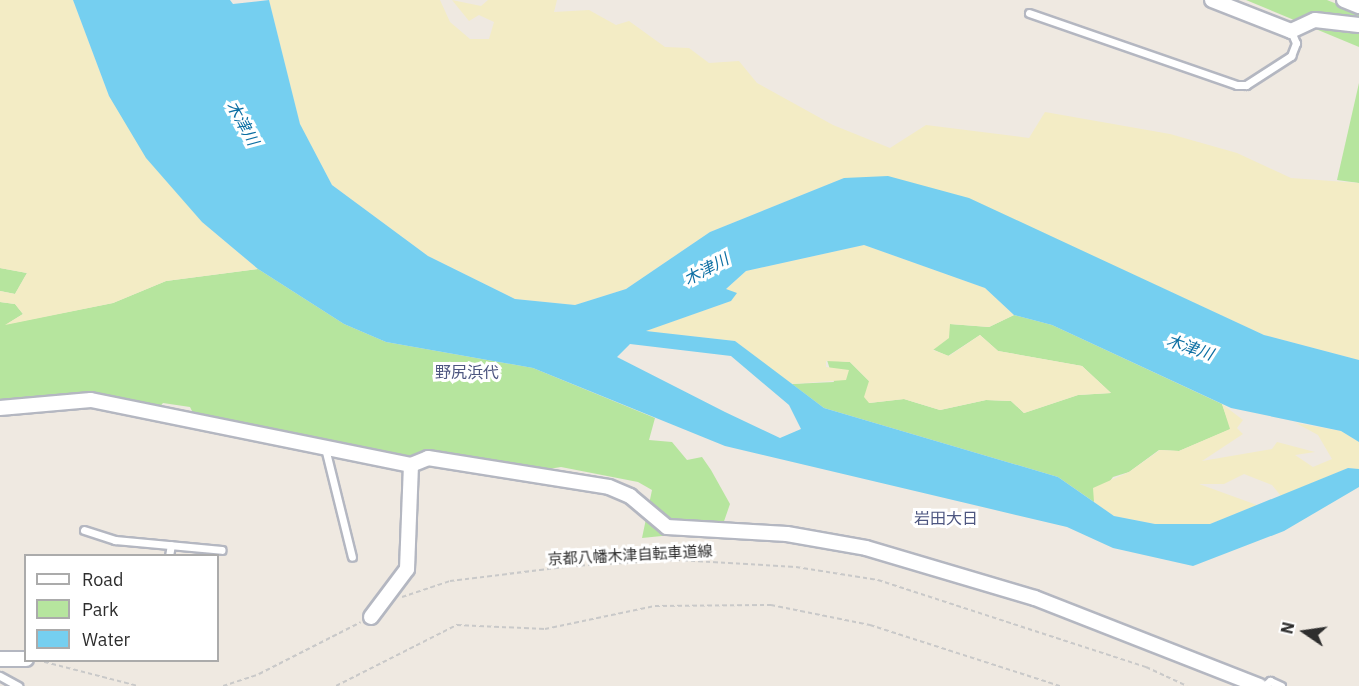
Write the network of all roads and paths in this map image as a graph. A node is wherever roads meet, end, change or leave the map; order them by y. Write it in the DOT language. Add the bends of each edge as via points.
graph roads {
  1 [pos="1212,0"];
  2 [pos="1344,0"];
  3 [pos="1359,6"];
  4 [pos="1029,13"];
  5 [pos="1359,25"];
  6 [pos="1291,31"];
  7 [pos="0,408"];
  8 [pos="324,448"];
  9 [pos="411,465"];
  10 [pos="84,530"];
  11 [pos="171,545"];
  12 [pos="222,550"];
  13 [pos="169,554"];
  14 [pos="352,558"];
  15 [pos="397,601"];
  16 [pos="371,617"];
  17 [pos="0,659"];
  18 [pos="24,659"];
  19 [pos="45,662"];
  20 [pos="0,676"];
  21 [pos="18,686"];
  22 [pos="138,686"];
  23 [pos="223,686"];
  24 [pos="336,686"];
  25 [pos="1060,686"];
  26 [pos="1187,686"];
  27 [pos="1259,686"];
  28 [pos="1264,686"];
  29 [pos="1281,686"];
  1 -- 6 [label="street"];
  2 -- 3 [label="street"];
  4 -- 6 [label="lane" via="1237,85 1246,85 1291,56 1296,43"];
  5 -- 6 [label="street" via="1316,20"];
  7 -- 8 [label="street" via="91,400"];
  8 -- 9 [label="street"];
  8 -- 14 [label="lane"];
  9 -- 16 [label="street" via="407,569"];
  9 -- 27 [label="street" via="428,458 609,487 630,496 667,527 688,532 788,534 866,548 1035,598"];
  10 -- 11 [label="lane"];
  11 -- 12 [label="lane"];
  11 -- 13 [label="lane"];
  15 -- 26 [label="path, 京都八幡木津自転車道線" via="450,581 573,566 676,560 796,567 878,580 1146,667"];
  16 -- 23 [label="path" via="260,674"];
  17 -- 18 [label="street"];
  19 -- 22 [label="path"];
  20 -- 21 [label="lane"];
  24 -- 25 [label="path" via="457,625 545,629 655,606 771,605 870,625"];
  28 -- 29 [label="lane" via="1270,681"];
}
